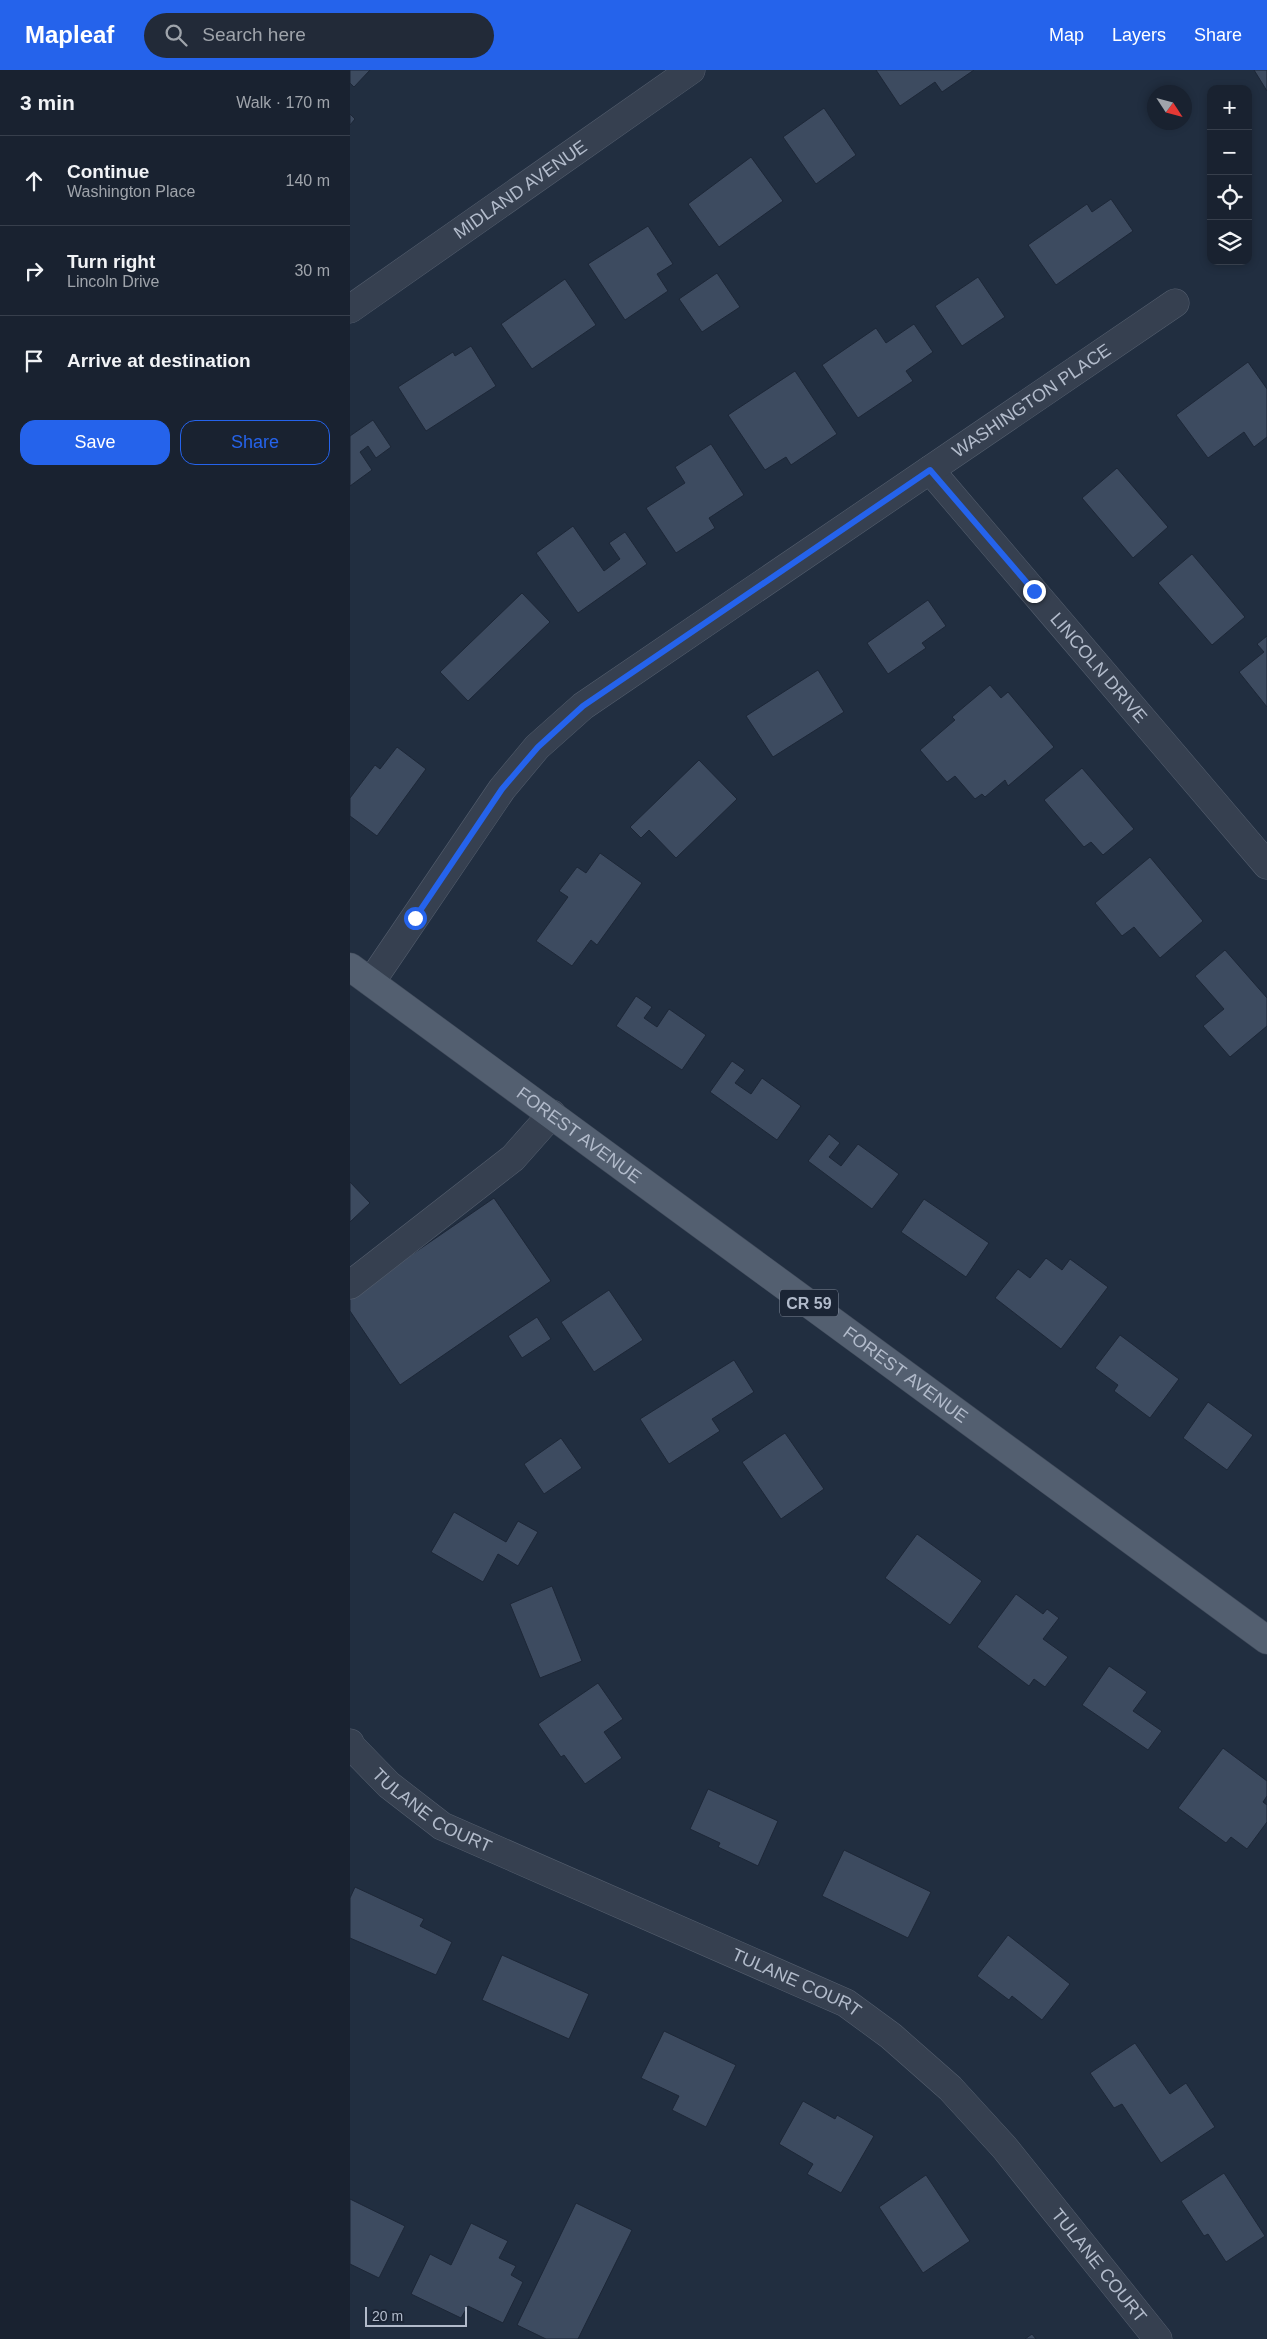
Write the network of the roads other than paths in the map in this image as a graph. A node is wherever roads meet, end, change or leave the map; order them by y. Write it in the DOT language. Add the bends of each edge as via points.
graph roads {
  1 [pos="691,70"];
  2 [pos="1175,304"];
  3 [pos="350,309"];
  4 [pos="930,470"];
  5 [pos="1267,865"];
  6 [pos="361,975"];
  7 [pos="552,1114"];
  8 [pos="350,1284"];
  9 [pos="1267,1640"];
  10 [pos="350,1743"];
  11 [pos="1158,2339"];
  1 -- 3 [label="street, MIDLAND AVENUE"];
  2 -- 4 [label="street, WASHINGTON PLACE"];
  4 -- 5 [label="street, LINCOLN DRIVE"];
  4 -- 6 [label="street, WASHINGTON PLACE" via="583,706 544,741 502,789"];
  6 -- 7 [label="main road, FOREST AVENUE / CR 59"];
  7 -- 8 [label="street" via="513,1158"];
  7 -- 9 [label="main road, FOREST AVENUE / CR 59"];
  10 -- 11 [label="street, TULANE COURT" via="389,1785 442,1826 854,2008 950,2088 1004,2147"];
}
